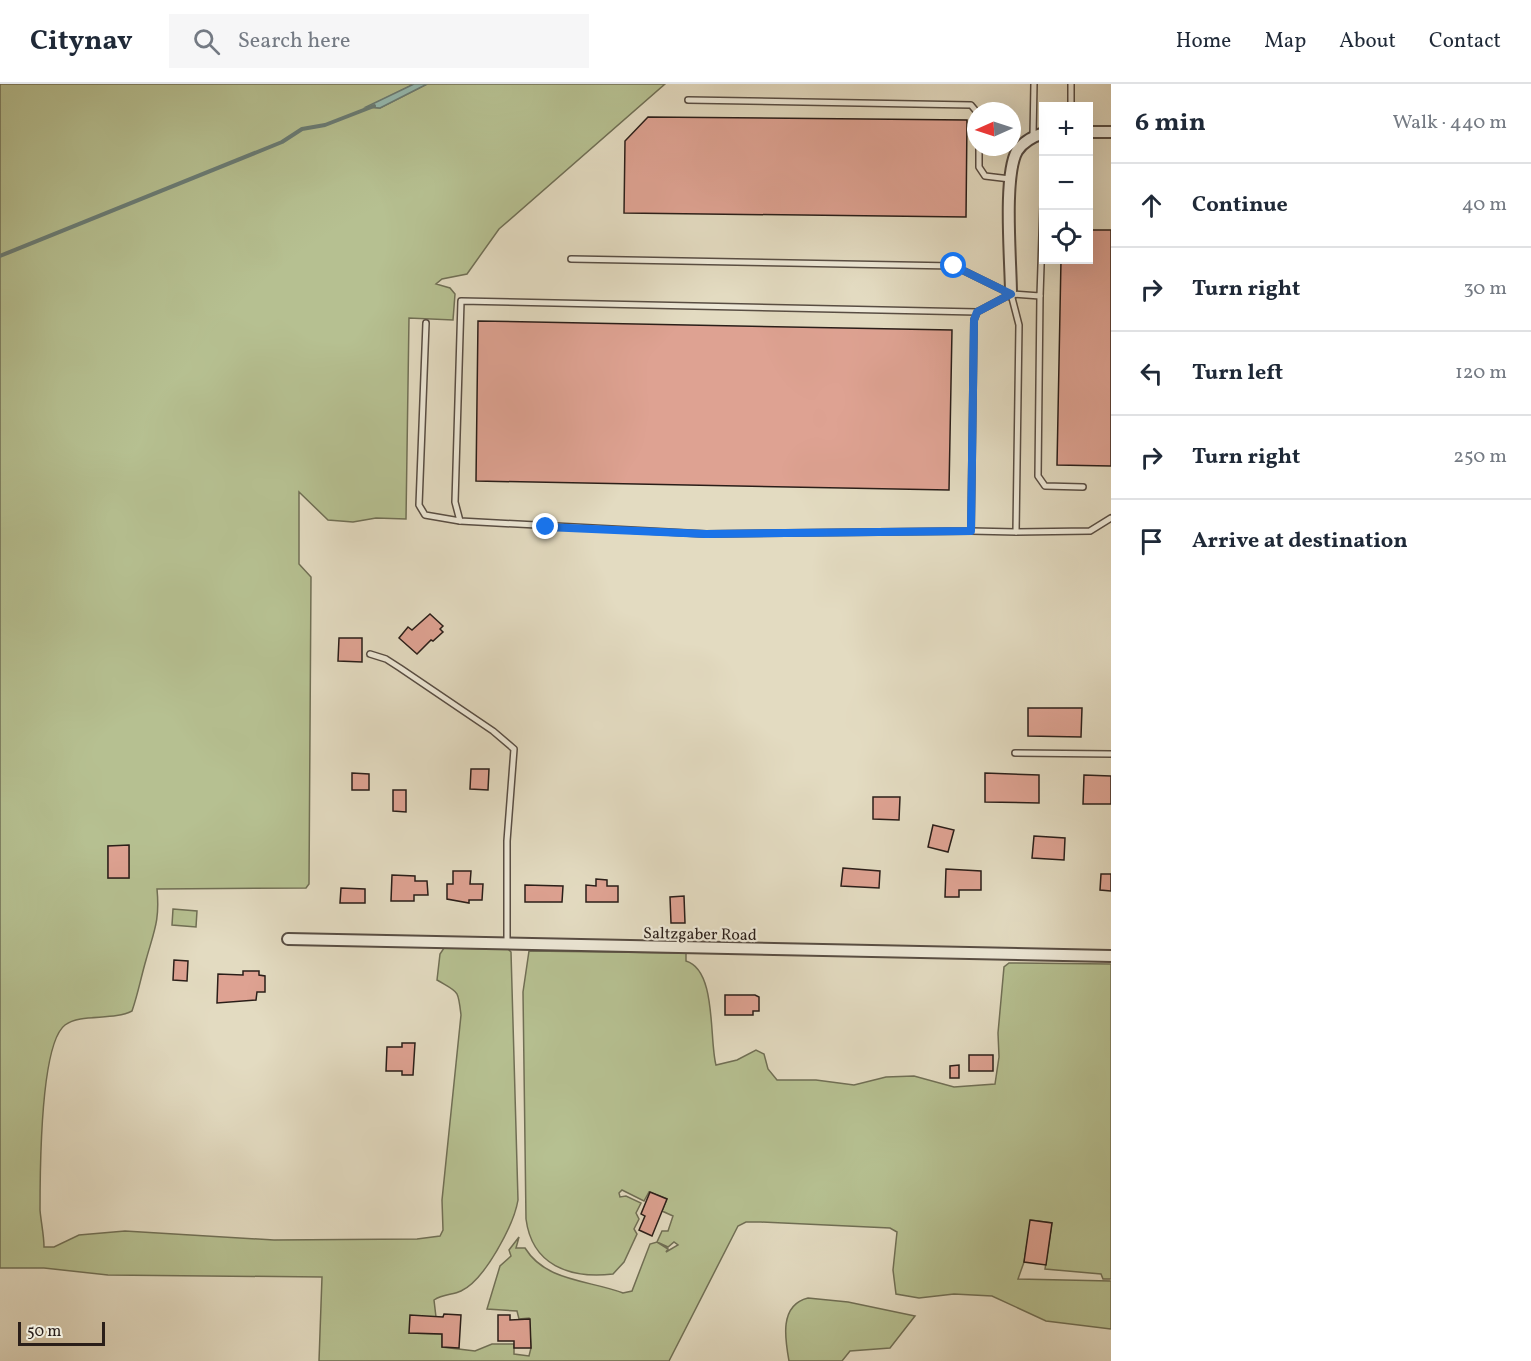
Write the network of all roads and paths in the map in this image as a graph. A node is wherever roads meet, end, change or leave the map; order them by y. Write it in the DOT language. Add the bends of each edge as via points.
graph roads {
  1 [pos="1034,84"];
  2 [pos="1071,84"];
  3 [pos="688,100"];
  4 [pos="1071,102"];
  5 [pos="967,105"];
  6 [pos="1093,132"];
  7 [pos="1111,132"];
  8 [pos="1038,135"];
  9 [pos="979,156"];
  10 [pos="1010,179"];
  11 [pos="571,259"];
  12 [pos="1041,264"];
  13 [pos="1011,294"];
  14 [pos="1040,296"];
  15 [pos="977,312"];
  16 [pos="426,323"];
  17 [pos="1083,486"];
  18 [pos="1111,518"];
  19 [pos="460,521"];
  20 [pos="971,531"];
  21 [pos="1017,532"];
  22 [pos="370,654"];
  23 [pos="1015,753"];
  24 [pos="1111,754"];
  25 [pos="288,939"];
  26 [pos="507,945"];
  27 [pos="1111,956"];
  1 -- 8 [label="lane"];
  2 -- 4 [label="lane"];
  3 -- 5 [label="lane"];
  6 -- 7 [label="street"];
  8 -- 10 [label="street" via="1017,151"];
  9 -- 10 [label="lane" via="979,167 985,176"];
  10 -- 13 [label="street"];
  11 -- 13 [label="lane" via="954,266"];
  12 -- 14 [label="lane"];
  13 -- 14 [label="lane"];
  13 -- 15 [label="lane"];
  13 -- 21 [label="lane" via="1019,325"];
  14 -- 17 [label="lane" via="1038,476 1045,486"];
  15 -- 19 [label="lane" via="461,301 455,502"];
  15 -- 20 [label="lane"];
  16 -- 19 [label="lane" via="419,505 425,515"];
  18 -- 21 [label="lane" via="1090,531"];
  19 -- 20 [label="lane" via="706,534"];
  20 -- 21 [label="lane"];
  22 -- 26 [label="lane" via="400,668 493,730 514,749 507,841"];
  23 -- 24 [label="lane"];
  25 -- 26 [label="street, Saltzgaber Road"];
  26 -- 27 [label="street, Saltzgaber Road"];
}
